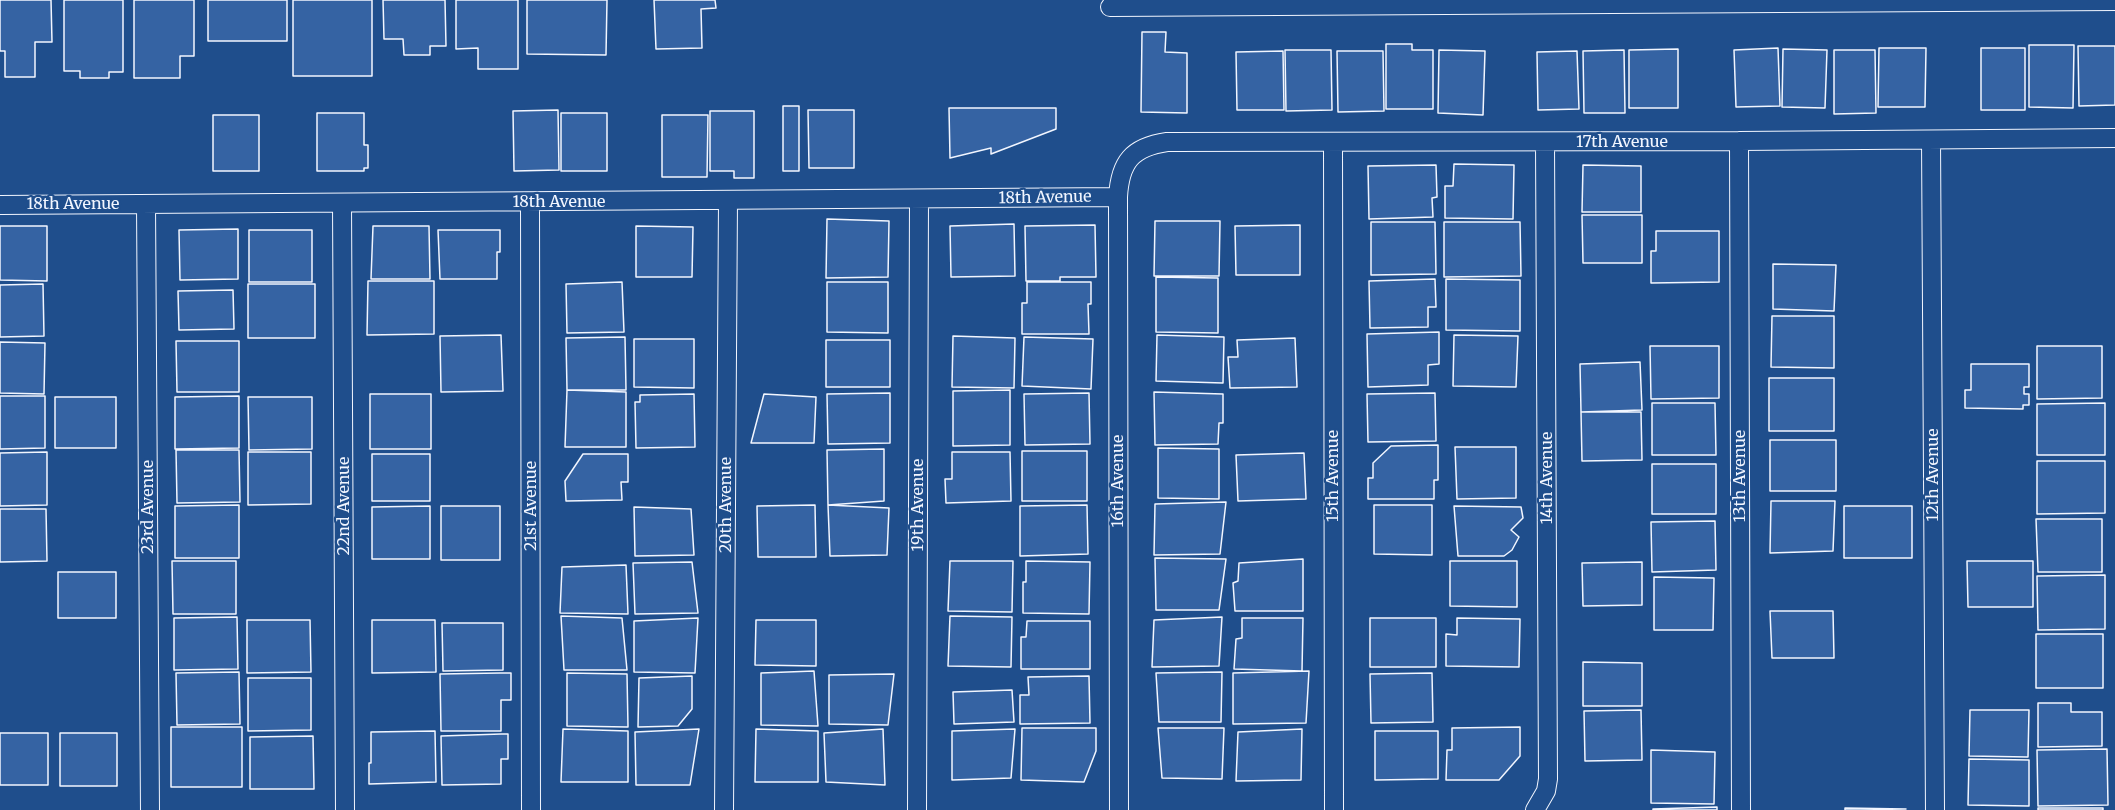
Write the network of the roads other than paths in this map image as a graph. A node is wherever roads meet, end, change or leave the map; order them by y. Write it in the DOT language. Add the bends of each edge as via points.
graph roads {
  1 [pos="2115,2"];
  2 [pos="1341,3"];
  3 [pos="1110,7"];
  4 [pos="2115,138"];
  5 [pos="1931,140"];
  6 [pos="1739,141"];
  7 [pos="1333,142"];
  8 [pos="1545,142"];
  9 [pos="1132,155"];
  10 [pos="1118,197"];
  11 [pos="919,200"];
  12 [pos="728,201"];
  13 [pos="530,202"];
  14 [pos="342,203"];
  15 [pos="146,204"];
  16 [pos="0,205"];
  17 [pos="150,810"];
  18 [pos="345,810"];
  19 [pos="531,810"];
  20 [pos="724,810"];
  21 [pos="917,810"];
  22 [pos="1119,810"];
  23 [pos="1334,810"];
  24 [pos="1535,810"];
  25 [pos="1741,810"];
  26 [pos="1935,810"];
  1 -- 2 [label="lane"];
  2 -- 3 [label="lane"];
  4 -- 5 [label="lane, 17th Avenue"];
  5 -- 6 [label="lane, 17th Avenue"];
  5 -- 26 [label="lane, 12th Avenue"];
  6 -- 8 [label="lane, 17th Avenue"];
  6 -- 25 [label="lane, 13th Avenue"];
  7 -- 8 [label="lane, 17th Avenue"];
  7 -- 9 [label="lane, 17th Avenue" via="1167,142"];
  7 -- 23 [label="lane, 15th Avenue"];
  8 -- 24 [label="lane, 14th Avenue" via="1548,779"];
  9 -- 10 [label="lane, 16th Avenue" via="1119,179"];
  10 -- 11 [label="lane, 18th Avenue"];
  10 -- 22 [label="lane, 16th Avenue"];
  11 -- 12 [label="lane, 18th Avenue"];
  11 -- 21 [label="lane, 19th Avenue"];
  12 -- 13 [label="lane, 18th Avenue"];
  12 -- 20 [label="lane, 20th Avenue"];
  13 -- 14 [label="lane, 18th Avenue"];
  13 -- 19 [label="lane, 21st Avenue"];
  14 -- 15 [label="lane, 18th Avenue"];
  14 -- 18 [label="lane, 22nd Avenue"];
  15 -- 16 [label="lane, 18th Avenue"];
  15 -- 17 [label="lane, 23rd Avenue"];
}
